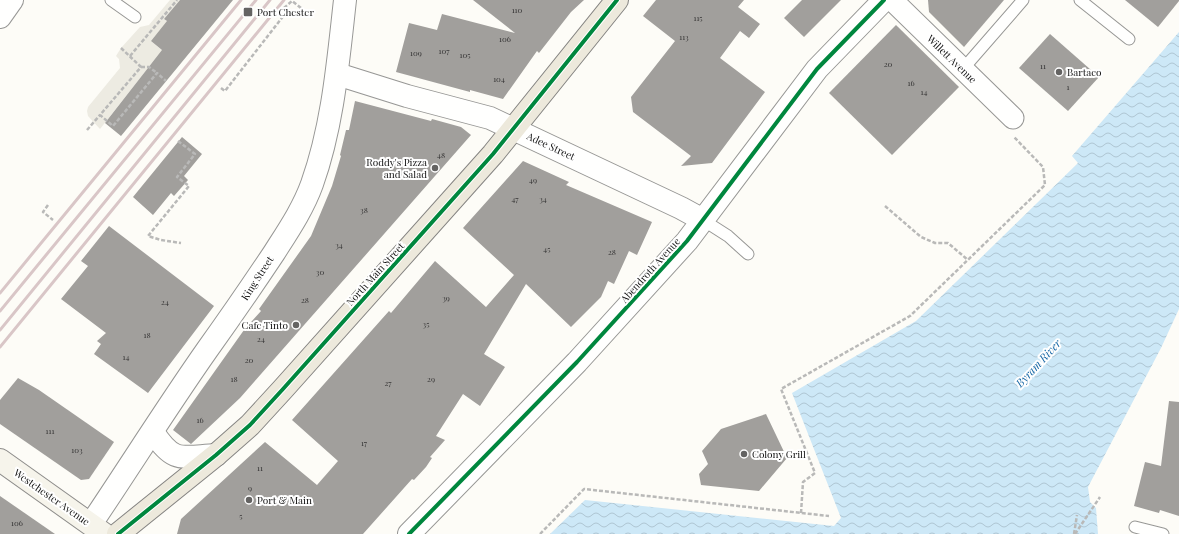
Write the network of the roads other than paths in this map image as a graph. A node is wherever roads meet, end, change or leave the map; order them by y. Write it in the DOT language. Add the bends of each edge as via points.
graph roads {
  1 [pos="12,0"];
  2 [pos="111,0"];
  3 [pos="346,0"];
  4 [pos="617,0"];
  5 [pos="884,0"];
  6 [pos="892,0"];
  7 [pos="1023,0"];
  8 [pos="1080,0"];
  9 [pos="0,17"];
  10 [pos="135,17"];
  11 [pos="1129,39"];
  12 [pos="963,69"];
  13 [pos="337,74"];
  14 [pos="1011,125"];
  15 [pos="514,129"];
  16 [pos="703,220"];
  17 [pos="748,254"];
  18 [pos="153,432"];
  19 [pos="216,455"];
  20 [pos="0,460"];
  21 [pos="1135,527"];
  22 [pos="98,529"];
  23 [pos="118,534"];
  24 [pos="408,534"];
  25 [pos="1163,534"];
  1 -- 9 [label="street"];
  2 -- 10 [label="lane"];
  3 -- 13 [label="street, King Street"];
  4 -- 15 [label="main road, North Main Street"];
  5 -- 16 [label="street, Abendroth Avenue" via="817,69"];
  6 -- 12 [label="street, Willett Avenue"];
  7 -- 12 [label="lane"];
  8 -- 11 [label="lane"];
  12 -- 14 [label="street, Willett Avenue"];
  13 -- 15 [label="street, Adee Street" via="480,115"];
  13 -- 18 [label="street, King Street" via="326,136 312,185 300,211"];
  15 -- 16 [label="street, Adee Street"];
  15 -- 19 [label="main road, North Main Street" via="283,389"];
  16 -- 17 [label="lane, Adee Street" via="728,236"];
  16 -- 24 [label="street, Abendroth Avenue" via="687,242 577,362"];
  18 -- 19 [label="street" via="162,445 175,456"];
  18 -- 22 [label="street, King Street"];
  19 -- 23 [label="main road, North Main Street"];
  20 -- 22 [label="main road, Westchester Avenue"];
  21 -- 25 [label="lane"];
}
